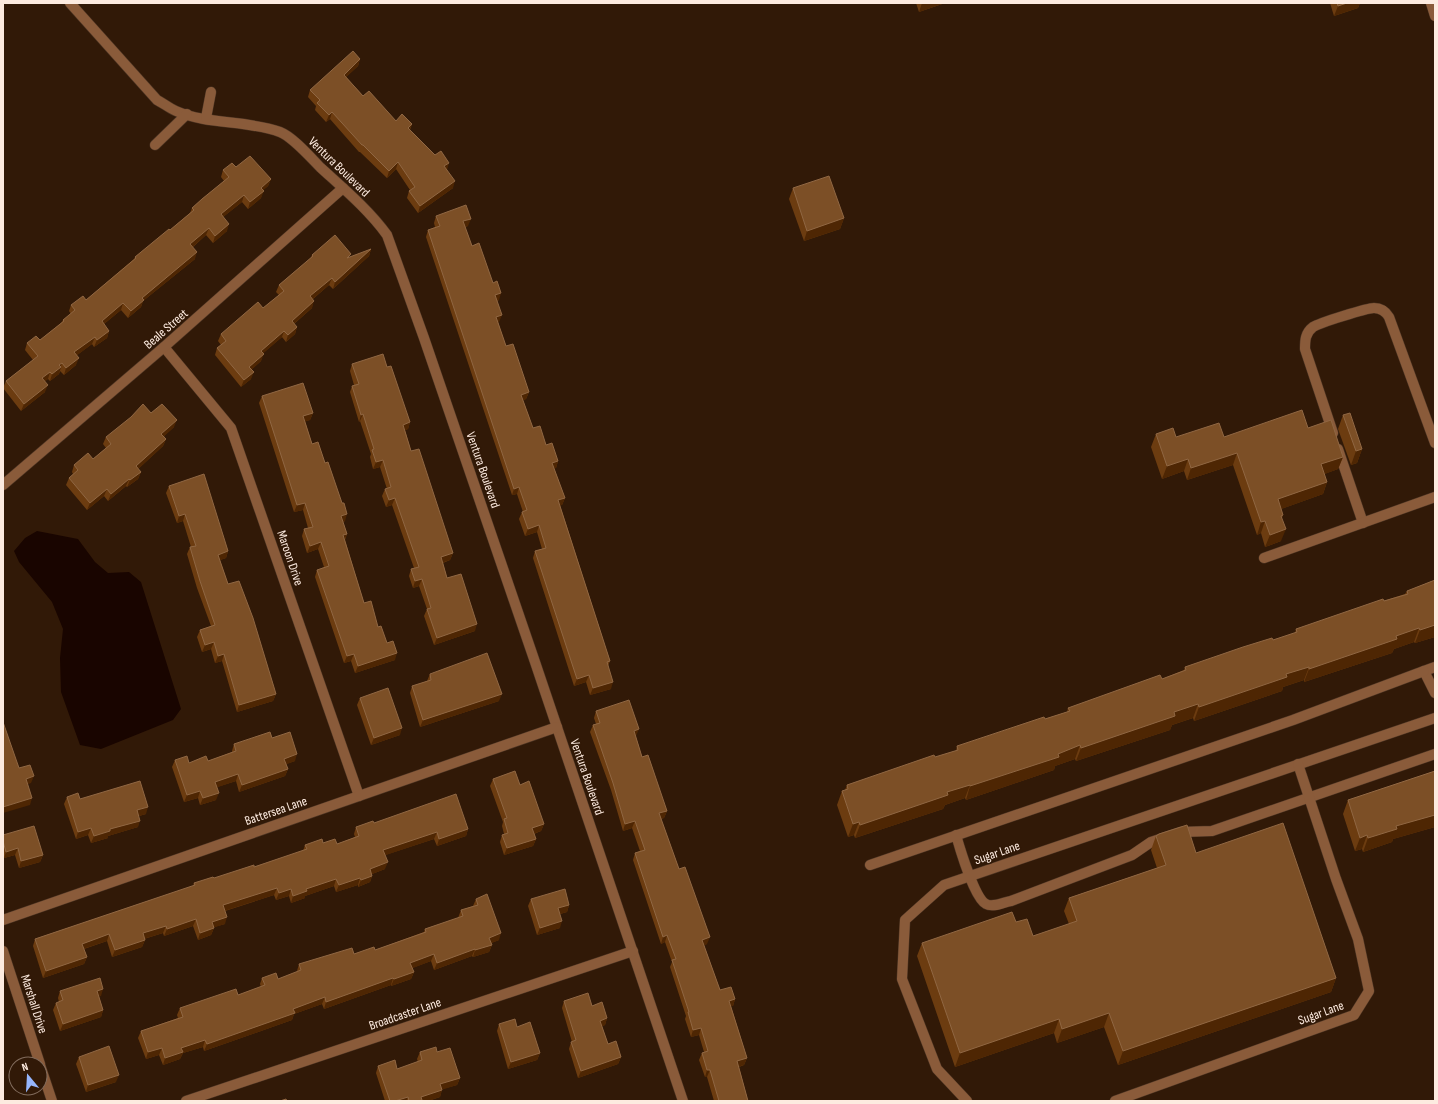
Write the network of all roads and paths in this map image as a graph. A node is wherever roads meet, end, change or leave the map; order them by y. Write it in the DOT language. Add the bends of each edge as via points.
graph roads {
  1 [pos="70,3"];
  2 [pos="1431,3"];
  3 [pos="1435,16"];
  4 [pos="211,92"];
  5 [pos="187,114"];
  6 [pos="206,118"];
  7 [pos="155,145"];
  8 [pos="343,188"];
  9 [pos="164,348"];
  10 [pos="1435,443"];
  11 [pos="3,486"];
  12 [pos="1435,496"];
  13 [pos="1363,522"];
  14 [pos="1264,558"];
  15 [pos="1435,667"];
  16 [pos="1424,671"];
  17 [pos="1435,694"];
  18 [pos="1435,718"];
  19 [pos="557,727"];
  20 [pos="1435,754"];
  21 [pos="1298,764"];
  22 [pos="359,796"];
  23 [pos="1308,797"];
  24 [pos="956,835"];
  25 [pos="870,865"];
  26 [pos="970,876"];
  27 [pos="3,920"];
  28 [pos="3,951"];
  29 [pos="633,951"];
  30 [pos="37,1056"];
  31 [pos="48,1089"];
  32 [pos="52,1101"];
  33 [pos="186,1101"];
  34 [pos="683,1101"];
  35 [pos="967,1101"];
  36 [pos="1115,1101"];
  1 -- 5 [label="street, Ventura Boulevard" via="157,100"];
  2 -- 3 [label="street"];
  4 -- 6 [label="street"];
  5 -- 6 [label="street, Ventura Boulevard"];
  5 -- 7 [label="street"];
  6 -- 8 [label="street, Ventura Boulevard" via="263,127 282,133"];
  8 -- 9 [label="street, Beale Street"];
  8 -- 19 [label="street, Ventura Boulevard" via="378,222 392,247"];
  9 -- 11 [label="street, Beale Street"];
  9 -- 22 [label="street, Maroon Drive" via="231,428"];
  10 -- 13 [label="street" via="1385,311 1375,308 1360,310 1313,327 1305,337 1304,350"];
  12 -- 13 [label="street"];
  13 -- 14 [label="street"];
  15 -- 16 [label="street"];
  16 -- 17 [label="street"];
  16 -- 24 [label="street" via="1293,720"];
  18 -- 21 [label="street, Sugar Lane"];
  19 -- 22 [label="street, Battersea Lane"];
  19 -- 29 [label="street, Ventura Boulevard"];
  20 -- 23 [label="street"];
  21 -- 23 [label="street, Sugar Lane"];
  21 -- 26 [label="street, Sugar Lane"];
  22 -- 27 [label="street, Battersea Lane"];
  23 -- 26 [label="street" via="1212,831 1181,832 1151,842 1132,855 993,905 986,904 979,898"];
  23 -- 36 [label="street, Sugar Lane" via="1358,939 1368,990 1354,1015"];
  24 -- 25 [label="street"];
  24 -- 26 [label="street"];
  26 -- 35 [label="street, Sugar Lane" via="944,885 905,920 902,979 937,1069"];
  28 -- 30 [label="street, Marshall Drive"];
  29 -- 33 [label="street, Broadcaster Lane"];
  29 -- 34 [label="street, Ventura Boulevard"];
  31 -- 32 [label="street, Marshall Drive"];
}
